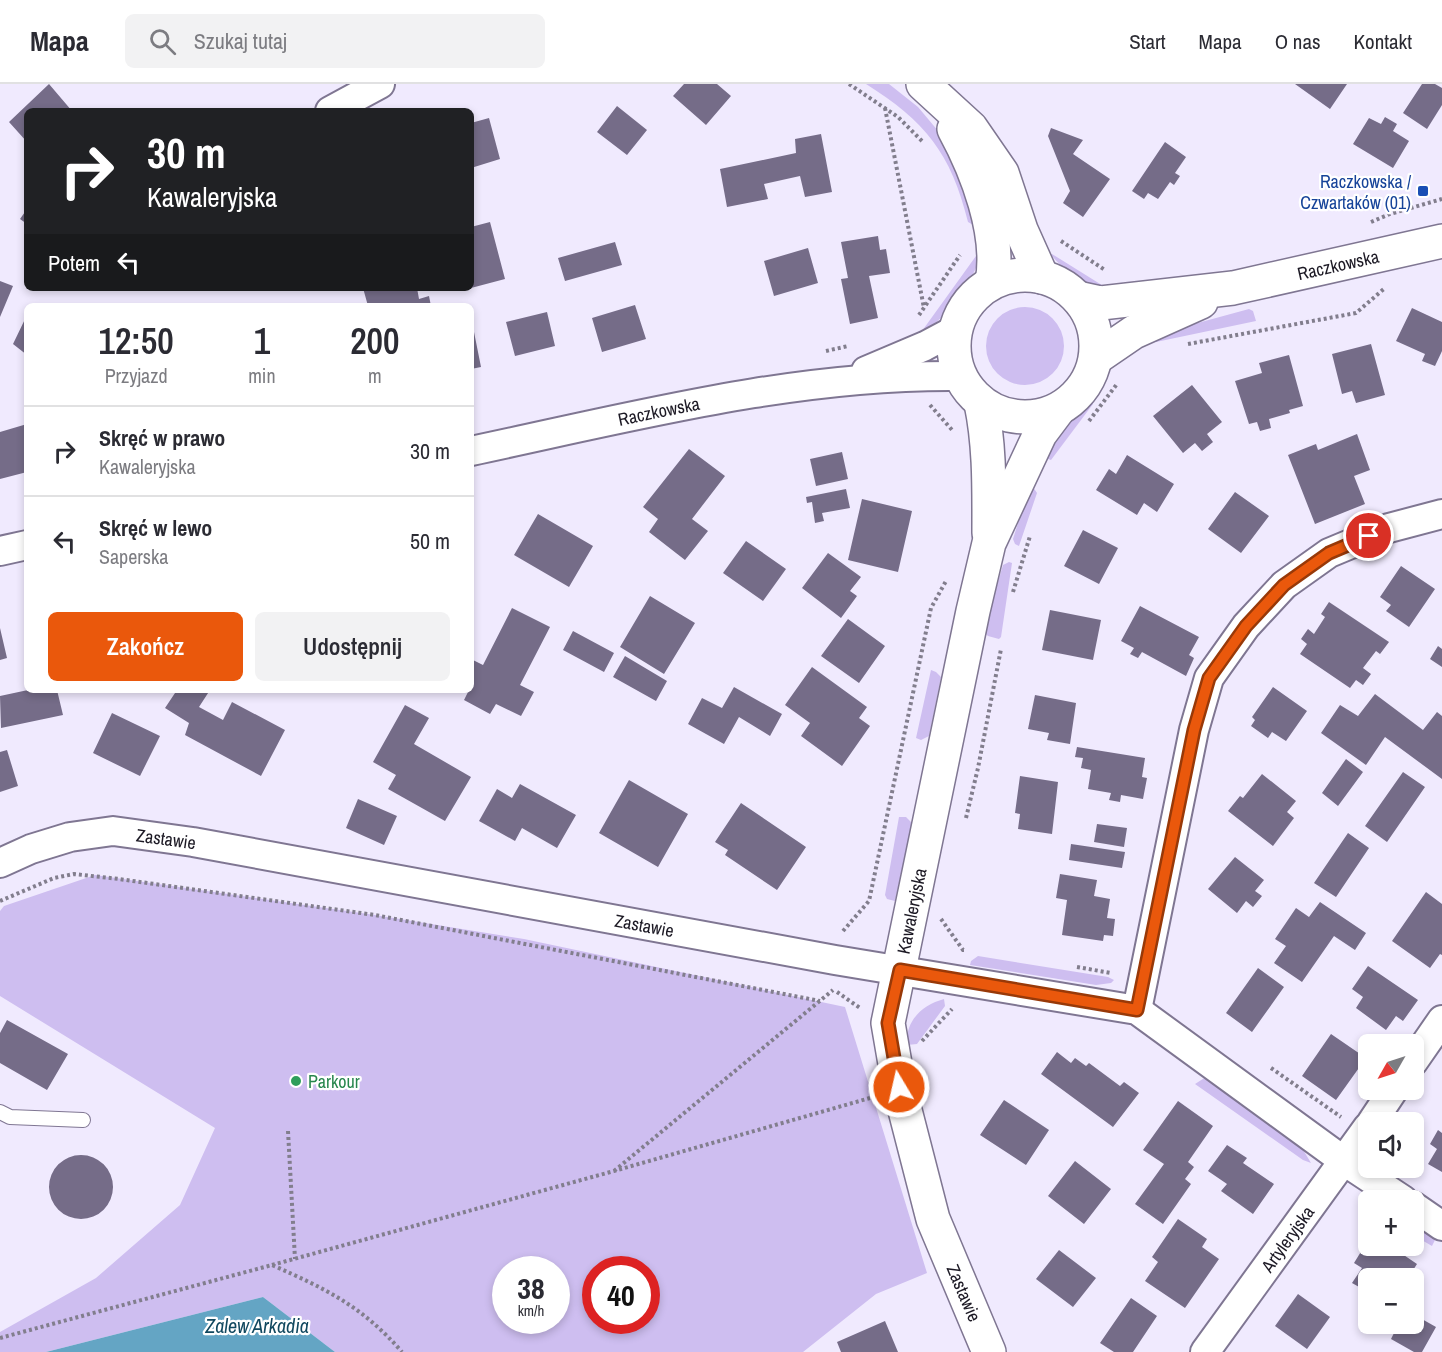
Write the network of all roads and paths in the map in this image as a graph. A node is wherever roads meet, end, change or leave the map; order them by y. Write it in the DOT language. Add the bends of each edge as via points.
graph roads {
  1 [pos="380,84"];
  2 [pos="931,92"];
  3 [pos="336,108"];
  4 [pos="885,108"];
  5 [pos="1442,241"];
  6 [pos="1042,277"];
  7 [pos="992,282"];
  8 [pos="1389,284"];
  9 [pos="1233,288"];
  10 [pos="1078,298"];
  11 [pos="924,308"];
  12 [pos="955,330"];
  13 [pos="1186,345"];
  14 [pos="1096,358"];
  15 [pos="960,376"];
  16 [pos="848,379"];
  17 [pos="981,403"];
  18 [pos="1058,410"];
  19 [pos="474,450"];
  20 [pos="1442,514"];
  21 [pos="1033,527"];
  22 [pos="989,543"];
  23 [pos="24,546"];
  24 [pos="0,551"];
  25 [pos="947,579"];
  26 [pos="1009,603"];
  27 [pos="1001,647"];
  28 [pos="964,826"];
  29 [pos="0,863"];
  30 [pos="0,901"];
  31 [pos="869,901"];
  32 [pos="941,918"];
  33 [pos="974,951"];
  34 [pos="1074,967"];
  35 [pos="900,970"];
  36 [pos="834,989"];
  37 [pos="1140,998"];
  38 [pos="821,1001"];
  39 [pos="960,1007"];
  40 [pos="952,1009"];
  41 [pos="1442,1020"];
  42 [pos="1424,1046"];
  43 [pos="1267,1065"];
  44 [pos="870,1098"];
  45 [pos="0,1112"];
  46 [pos="83,1120"];
  47 [pos="1358,1122"];
  48 [pos="288,1131"];
  49 [pos="1358,1142"];
  50 [pos="1344,1161"];
  51 [pos="614,1171"];
  52 [pos="1388,1190"];
  53 [pos="1424,1214"];
  54 [pos="1442,1226"];
  55 [pos="296,1259"];
  56 [pos="272,1265"];
  57 [pos="0,1338"];
  58 [pos="402,1352"];
  59 [pos="988,1352"];
  60 [pos="1205,1352"];
  1 -- 3 [label="street"];
  2 -- 6 [label="street" via="971,128 1002,173"];
  2 -- 7 [label="street" via="961,141 980,189 993,238"];
  4 -- 11 [label="path"];
  5 -- 9 [label="street, Raczkowska"];
  6 -- 7 [label="street" via="1017,275"];
  6 -- 10 [label="street" via="1062,285"];
  7 -- 12 [label="street" via="975,294 962,311"];
  8 -- 13 [label="path" via="1356,313"];
  9 -- 10 [label="street, Raczkowska" via="1101,303"];
  9 -- 14 [label="street, Raczkowska" via="1134,332"];
  10 -- 14 [label="street" via="1090,316 1096,336"];
  12 -- 15 [label="street" via="954,353"];
  12 -- 16 [label="street, Raczkowska"];
  14 -- 18 [label="street" via="1089,379 1076,397"];
  15 -- 16 [label="street, Raczkowska"];
  15 -- 17 [label="street"];
  16 -- 19 [label="street, Raczkowska" via="696,404"];
  17 -- 18 [label="street" via="1019,418 1039,417"];
  17 -- 22 [label="street, Kawaleryjska" via="988,434"];
  18 -- 22 [label="street, Kawaleryjska" via="1040,434"];
  20 -- 37 [label="street" via="1389,528 1329,553 1284,585 1246,626 1209,678 1194,730"];
  21 -- 26 [label="path"];
  22 -- 35 [label="street, Kawaleryjska"];
  23 -- 24 [label="street"];
  25 -- 31 [label="path" via="931,608"];
  27 -- 28 [label="path"];
  29 -- 35 [label="street, Zastawie" via="70,837 113,831 193,842"];
  30 -- 38 [label="path" via="54,878 74,874 119,879 375,915"];
  32 -- 33 [label="path" via="963,950"];
  34 -- 37 [label="path" via="1107,972"];
  35 -- 37 [label="street, Kawaleryjska"];
  35 -- 59 [label="street, Zastawie" via="888,1023 899,1087 933,1219"];
  36 -- 38 [label="path"];
  37 -- 50 [label="street, Kawaleryjska"];
  38 -- 51 [label="path"];
  39 -- 40 [label="path"];
  41 -- 42 [label="street"];
  43 -- 47 [label="path"];
  44 -- 51 [label="path"];
  45 -- 46 [label="lane" via="10,1117"];
  48 -- 55 [label="path"];
  49 -- 50 [label="street, Artyleryjska"];
  50 -- 52 [label="street, Kawaleryjska"];
  50 -- 60 [label="street, Artyleryjska"];
  51 -- 55 [label="path"];
  53 -- 54 [label="street"];
  55 -- 56 [label="path"];
  56 -- 57 [label="path"];
  56 -- 58 [label="path" via="314,1284 367,1316"];
}
